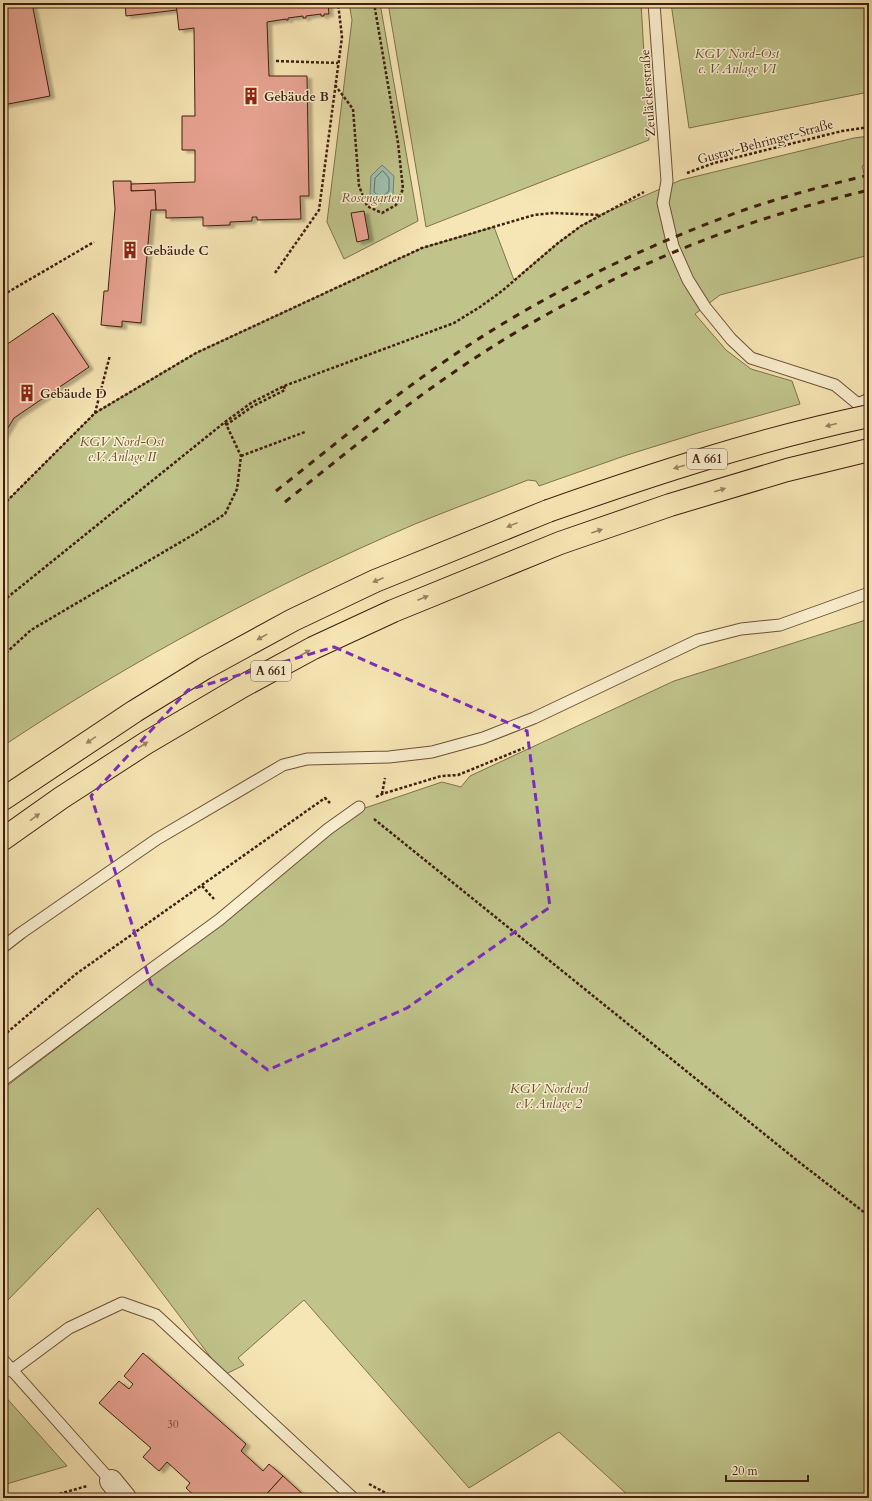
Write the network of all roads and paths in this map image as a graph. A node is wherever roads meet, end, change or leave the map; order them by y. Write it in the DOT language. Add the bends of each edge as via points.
graph roads {
  1 [pos="338,3"];
  2 [pos="374,3"];
  3 [pos="654,3"];
  4 [pos="276,61"];
  5 [pos="338,63"];
  6 [pos="335,85"];
  7 [pos="869,127"];
  8 [pos="667,181"];
  9 [pos="600,215"];
  10 [pos="94,242"];
  11 [pos="275,273"];
  12 [pos="3,295"];
  13 [pos="110,355"];
  14 [pos="284,386"];
  15 [pos="869,399"];
  16 [pos="95,413"];
  17 [pos="865,413"];
  18 [pos="225,422"];
  19 [pos="226,425"];
  20 [pos="305,432"];
  21 [pos="869,450"];
  22 [pos="241,456"];
  23 [pos="3,505"];
  24 [pos="869,593"];
  25 [pos="3,601"];
  26 [pos="3,657"];
  27 [pos="524,748"];
  28 [pos="325,798"];
  29 [pos="3,799"];
  30 [pos="359,807"];
  31 [pos="3,839"];
  32 [pos="3,947"];
  33 [pos="3,1036"];
  34 [pos="3,1080"];
  35 [pos="869,1216"];
  36 [pos="3,1360"];
  37 [pos="12,1371"];
  38 [pos="111,1481"];
  39 [pos="45,1498"];
  40 [pos="126,1498"];
  41 [pos="353,1498"];
  1 -- 5 [label="path" via="342,36"];
  2 -- 6 [label="path" via="398,143 403,189 396,205 382,213 366,206 359,186 353,110"];
  3 -- 8 [label="lane, Zeuläckerstraße"];
  4 -- 5 [label="path"];
  5 -- 6 [label="path"];
  6 -- 11 [label="path" via="319,210"];
  7 -- 8 [label="path, Gustav-Behringer-Straße" via="842,131 714,163"];
  8 -- 9 [label="path, Gustav-Behringer-Straße"];
  8 -- 17 [label="lane, Zeuläckerstraße" via="663,203 673,246 688,280 705,307 731,339 751,358 835,385"];
  9 -- 14 [label="path, Gustav-Behringer-Straße" via="558,243 480,308 454,323"];
  9 -- 16 [label="path" via="534,215 422,248 196,353"];
  10 -- 12 [label="path"];
  13 -- 16 [label="path"];
  14 -- 18 [label="path" via="251,403"];
  14 -- 19 [label="path" via="285,390 254,406"];
  15 -- 17 [label="lane"];
  16 -- 23 [label="path"];
  17 -- 29 [label="highway, A 661, one-way, bridge" via="657,473 548,510 375,581 293,620 205,668 135,711"];
  18 -- 19 [label="path"];
  18 -- 25 [label="path"];
  19 -- 22 [label="path"];
  20 -- 22 [label="path"];
  31 -- 21 [label="highway, A 661, one-way" via="146,743 243,686 313,648 400,608 560,543 670,505 787,470"];
  22 -- 26 [label="path" via="237,489 225,514 31,630"];
  24 -- 32 [label="lane" via="780,625 741,629 698,640 534,718 482,738 432,752 389,757 307,759 283,765 157,839"];
  27 -- 30 [label="path" via="458,775 441,776 382,794"];
  28 -- 33 [label="path" via="76,974"];
  30 -- 34 [label="lane" via="328,829 219,920"];
  30 -- 35 [label="path"];
  36 -- 37 [label="lane"];
  37 -- 38 [label="lane"];
  37 -- 41 [label="lane" via="69,1328 122,1303 156,1315"];
  38 -- 39 [label="path"];
  38 -- 40 [label="street"];
}
